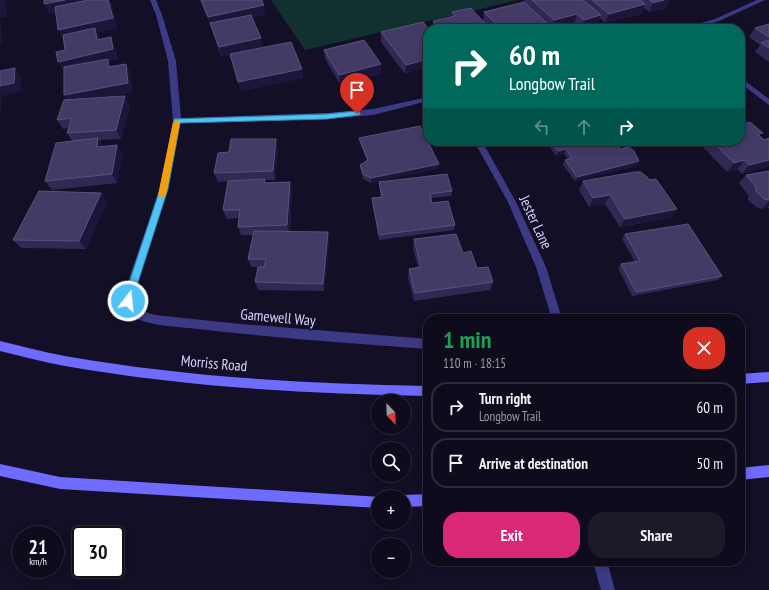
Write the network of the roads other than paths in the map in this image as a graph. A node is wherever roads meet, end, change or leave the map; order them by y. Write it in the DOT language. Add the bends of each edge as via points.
graph roads {
  1 [pos="153,0"];
  2 [pos="762,0"];
  3 [pos="702,24"];
  4 [pos="745,83"];
  5 [pos="423,101"];
  6 [pos="769,103"];
  7 [pos="177,121"];
  8 [pos="481,146"];
  9 [pos="555,314"];
  10 [pos="423,344"];
  11 [pos="0,346"];
  12 [pos="769,377"];
  13 [pos="745,379"];
  14 [pos="423,391"];
  15 [pos="0,470"];
  16 [pos="769,470"];
  17 [pos="745,473"];
  18 [pos="423,500"];
  19 [pos="411,501"];
  20 [pos="371,502"];
  21 [pos="601,566"];
  22 [pos="608,590"];
  1 -- 7 [label="street" via="172,61"];
  2 -- 3 [label="street"];
  4 -- 6 [label="street"];
  5 -- 7 [label="street" via="357,114"];
  7 -- 10 [label="street, Gamewell Way" via="164,189 130,293 130,307 139,315 155,319 240,330"];
  8 -- 9 [label="street, Jester Lane" via="512,202 541,267"];
  11 -- 14 [label="main road, Morriss Road" via="64,361 202,379 351,390"];
  12 -- 13 [label="main road"];
  15 -- 20 [label="main road" via="60,483"];
  16 -- 17 [label="main road"];
  18 -- 19 [label="main road"];
  21 -- 22 [label="street"];
}
